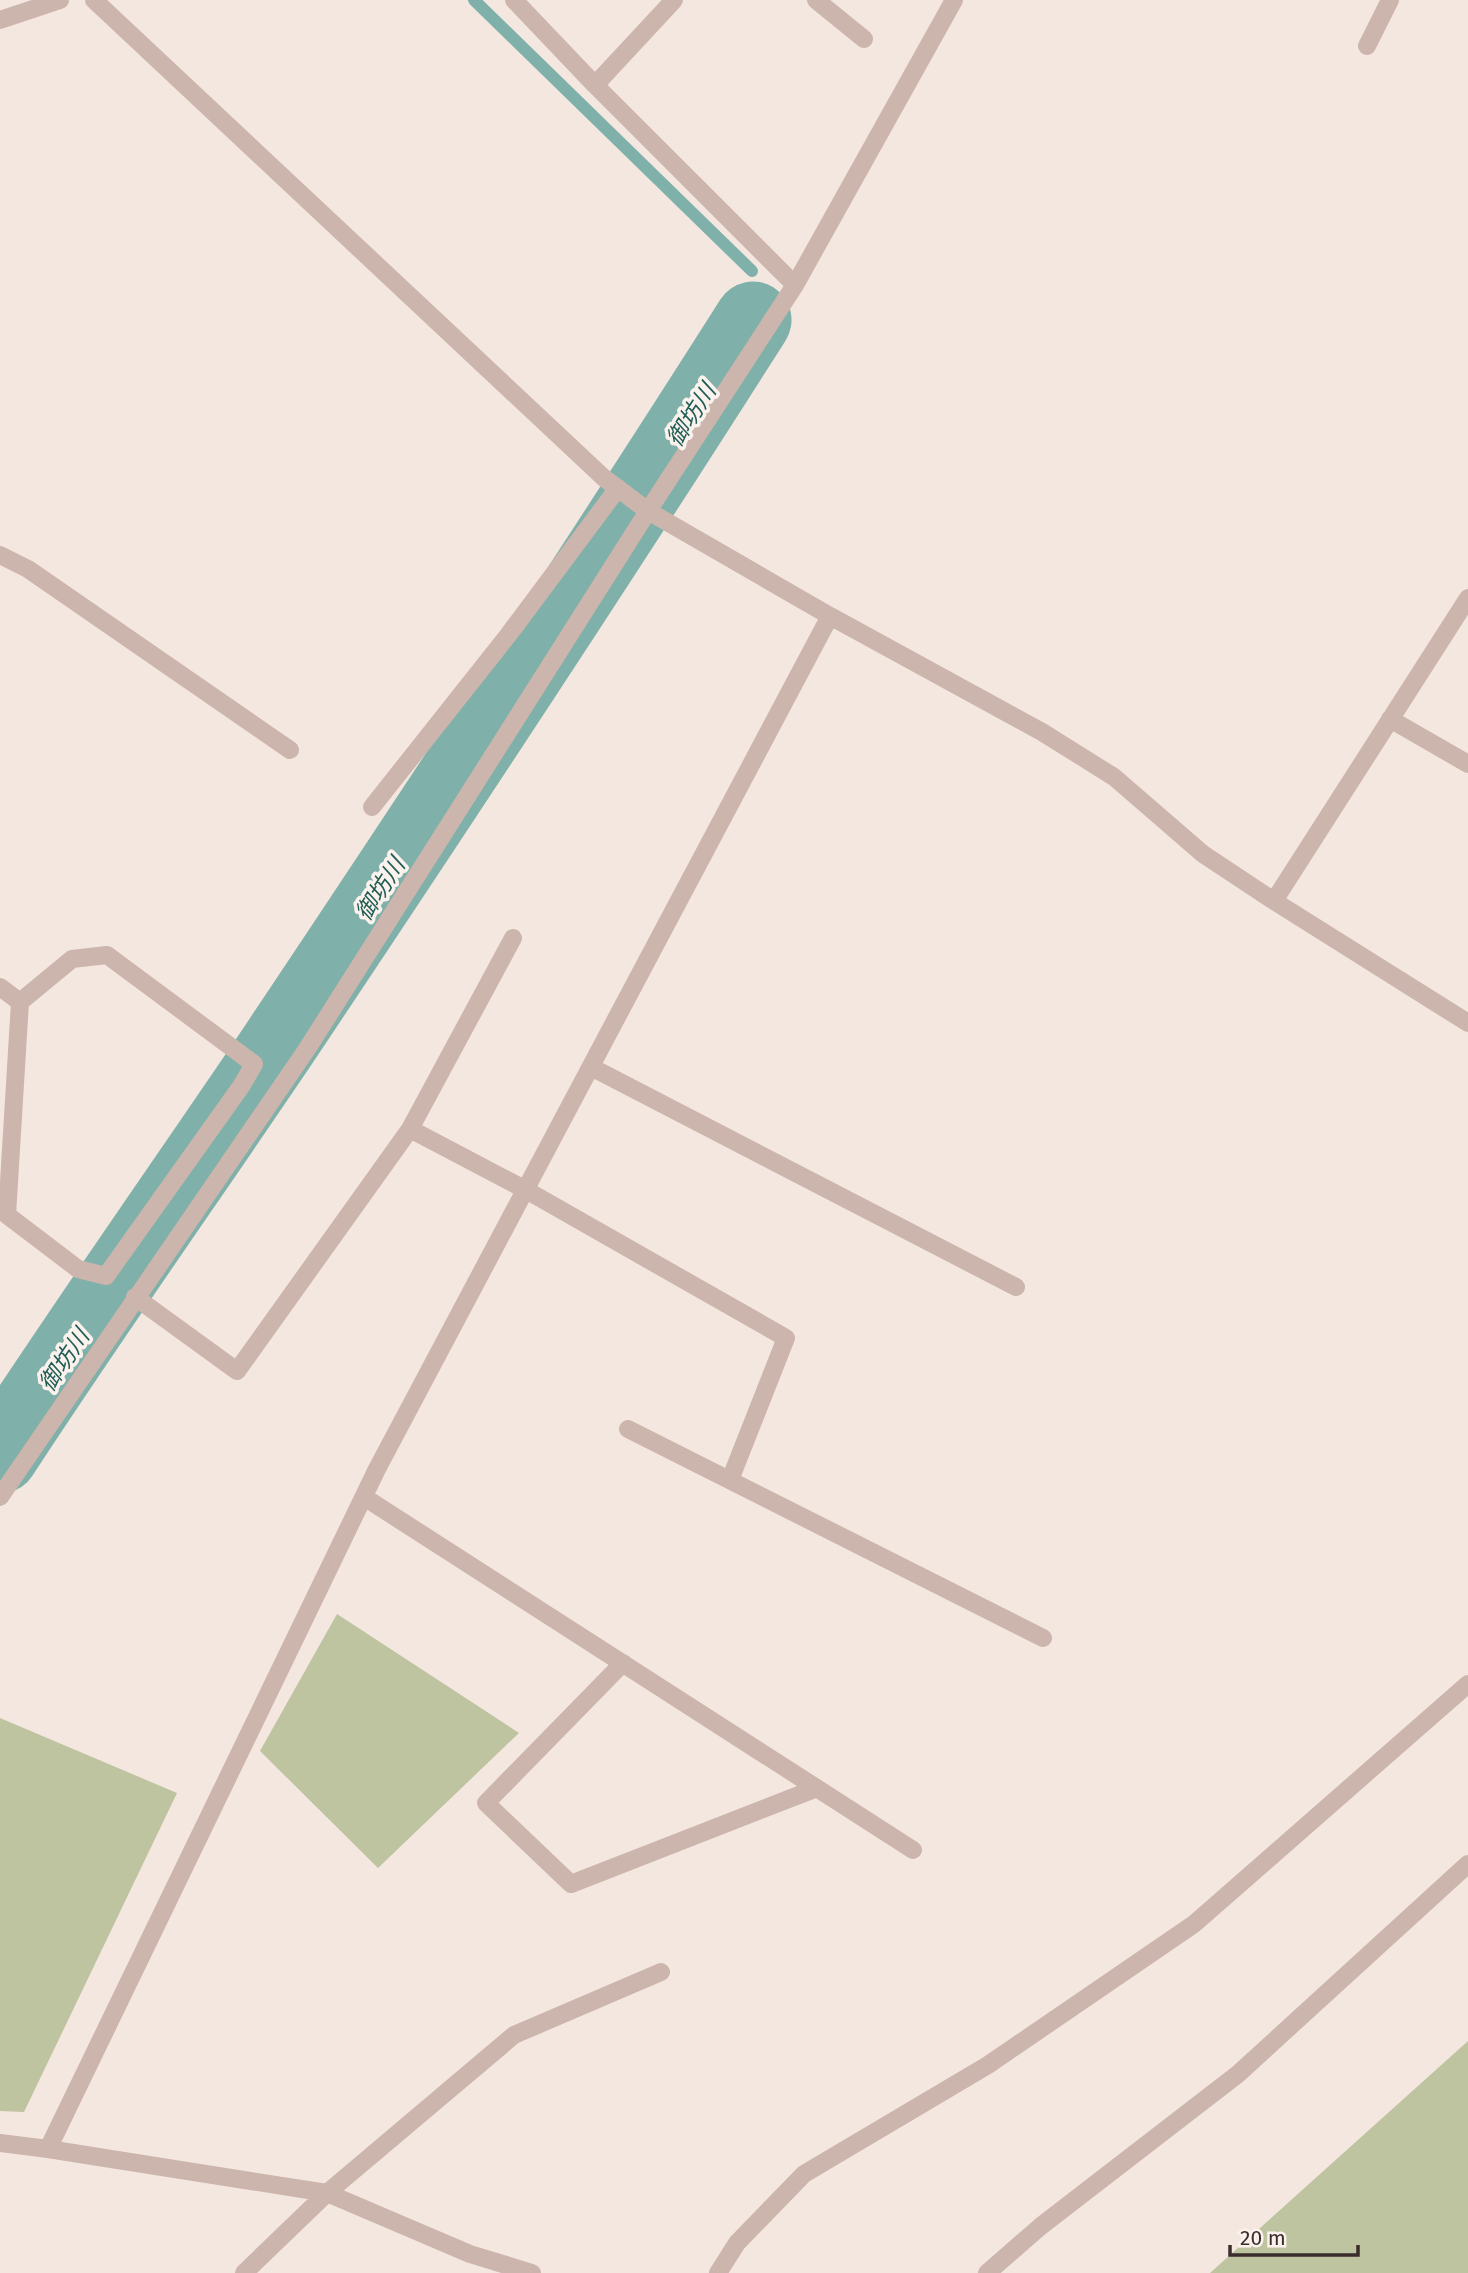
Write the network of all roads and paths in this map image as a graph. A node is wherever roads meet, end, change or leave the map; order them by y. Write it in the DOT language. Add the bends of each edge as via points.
graph roads {
  1 [pos="60,0"];
  2 [pos="94,0"];
  3 [pos="514,0"];
  4 [pos="674,0"];
  5 [pos="816,0"];
  6 [pos="954,0"];
  7 [pos="1390,0"];
  8 [pos="0,20"];
  9 [pos="864,38"];
  10 [pos="1367,47"];
  11 [pos="594,85"];
  12 [pos="795,285"];
  13 [pos="618,488"];
  14 [pos="648,511"];
  15 [pos="0,555"];
  16 [pos="1468,598"];
  17 [pos="831,616"];
  18 [pos="1390,719"];
  19 [pos="290,750"];
  20 [pos="1468,764"];
  21 [pos="372,807"];
  22 [pos="1274,901"];
  23 [pos="513,938"];
  24 [pos="0,987"];
  25 [pos="20,1002"];
  26 [pos="1468,1023"];
  27 [pos="591,1067"];
  28 [pos="410,1129"];
  29 [pos="526,1189"];
  30 [pos="1016,1287"];
  31 [pos="135,1297"];
  32 [pos="628,1429"];
  33 [pos="730,1480"];
  34 [pos="0,1497"];
  35 [pos="364,1497"];
  36 [pos="1043,1638"];
  37 [pos="623,1663"];
  38 [pos="1467,1688"];
  39 [pos="817,1788"];
  40 [pos="913,1850"];
  41 [pos="1468,1864"];
  42 [pos="661,1972"];
  43 [pos="0,2143"];
  44 [pos="48,2149"];
  45 [pos="327,2193"];
  46 [pos="244,2273"];
  47 [pos="533,2273"];
  48 [pos="718,2273"];
  49 [pos="987,2273"];
  1 -- 8 [label="street"];
  2 -- 13 [label="street"];
  3 -- 11 [label="street"];
  4 -- 11 [label="street"];
  5 -- 9 [label="street"];
  6 -- 12 [label="street"];
  7 -- 10 [label="street"];
  11 -- 12 [label="street"];
  12 -- 14 [label="street"];
  13 -- 14 [label="street"];
  13 -- 21 [label="street"];
  14 -- 17 [label="street"];
  14 -- 31 [label="street" via="307,1049"];
  15 -- 19 [label="street" via="28,569"];
  16 -- 18 [label="street"];
  17 -- 22 [label="street" via="1042,732 1114,777 1203,854"];
  17 -- 27 [label="street"];
  18 -- 20 [label="street"];
  18 -- 22 [label="street"];
  22 -- 26 [label="street"];
  23 -- 28 [label="street"];
  24 -- 25 [label="street"];
  25 -- 25 [label="street" via="72,958 107,955 254,1064 106,1276 78,1269 7,1215"];
  27 -- 29 [label="street"];
  27 -- 30 [label="street"];
  28 -- 29 [label="street"];
  28 -- 31 [label="street" via="237,1371"];
  29 -- 33 [label="street" via="786,1338"];
  29 -- 35 [label="street"];
  31 -- 34 [label="street"];
  32 -- 33 [label="street"];
  33 -- 36 [label="street"];
  35 -- 37 [label="street"];
  35 -- 44 [label="street"];
  37 -- 39 [label="street"];
  37 -- 39 [label="street" via="486,1802 571,1884"];
  38 -- 48 [label="street" via="1194,1924 988,2066 804,2174 737,2243"];
  39 -- 40 [label="street"];
  41 -- 49 [label="street" via="1238,2074"];
  42 -- 45 [label="street" via="513,2035"];
  43 -- 44 [label="street"];
  44 -- 45 [label="street"];
  45 -- 46 [label="street"];
  45 -- 47 [label="street" via="470,2254"];
}
